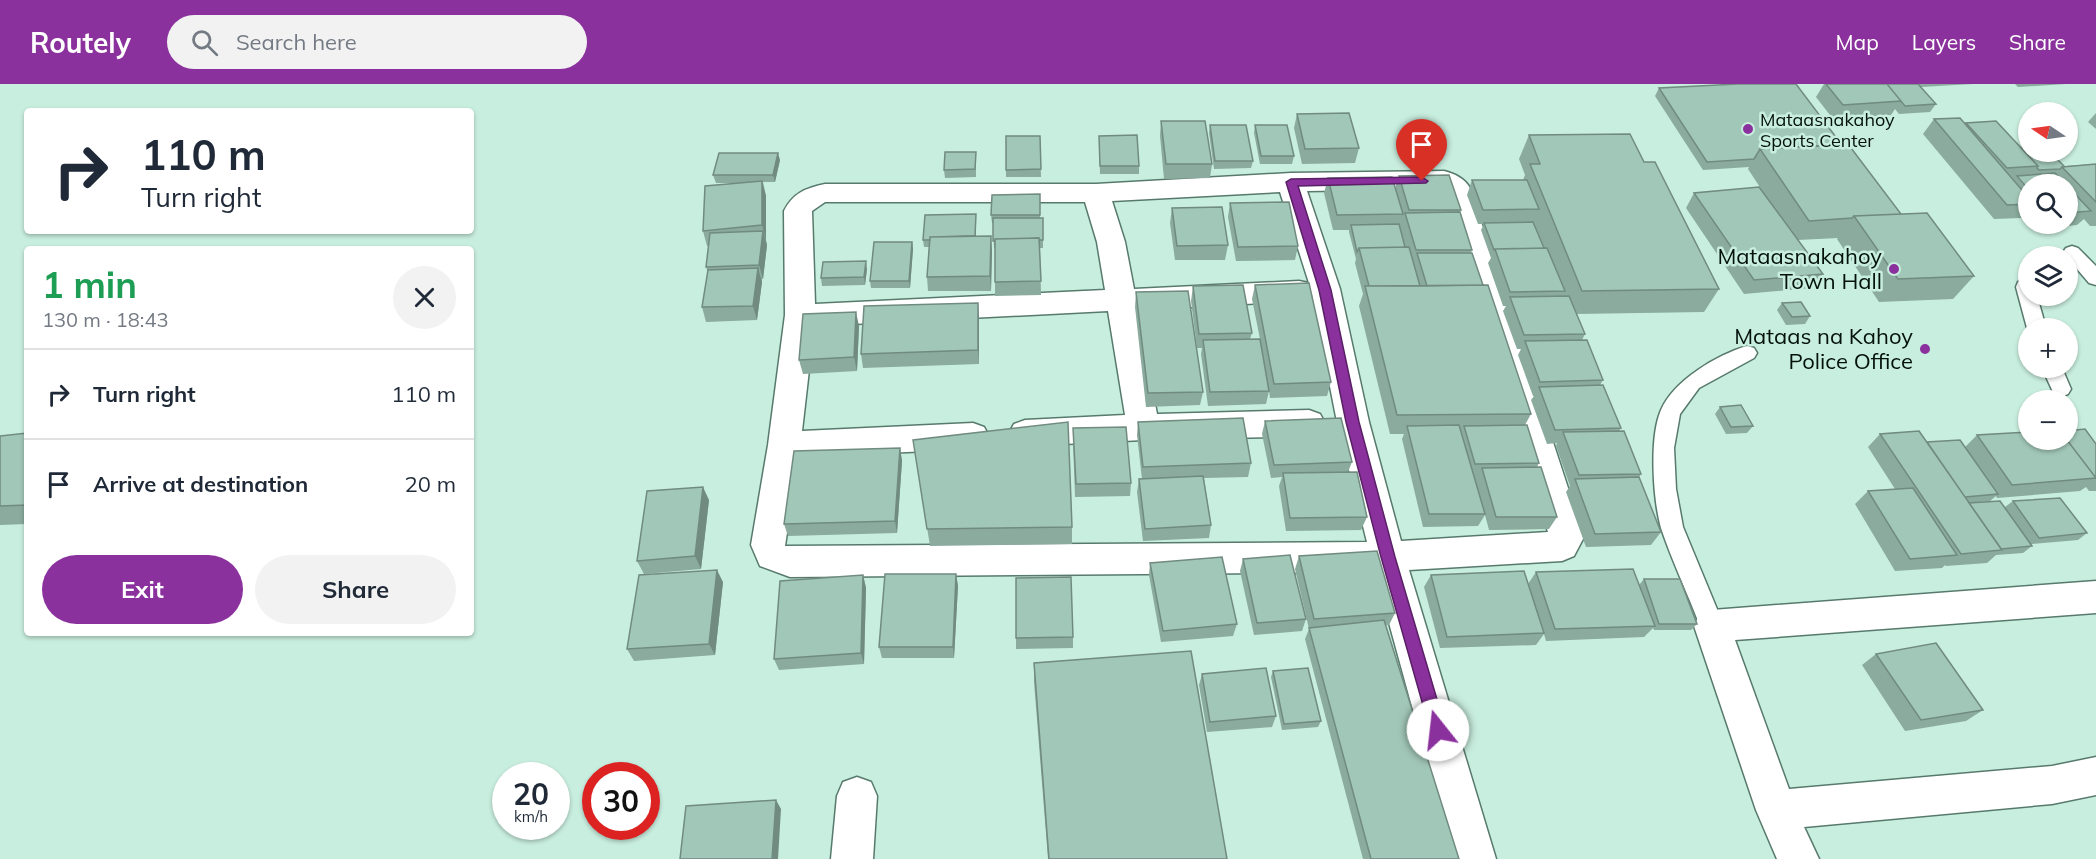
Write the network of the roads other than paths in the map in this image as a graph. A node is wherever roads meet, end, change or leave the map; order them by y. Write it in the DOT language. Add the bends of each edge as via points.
graph roads {
  1 [pos="1291,182"];
  2 [pos="1096,194"];
  3 [pos="2096,251"];
  4 [pos="2096,278"];
  5 [pos="1325,290"];
  6 [pos="1120,299"];
  7 [pos="800,315"];
  8 [pos="1746,353"];
  9 [pos="2056,378"];
  10 [pos="2061,389"];
  11 [pos="1353,422"];
  12 [pos="1143,427"];
  13 [pos="784,445"];
  14 [pos="1388,557"];
  15 [pos="2096,597"];
  16 [pos="1712,626"];
  17 [pos="2096,776"];
  18 [pos="857,796"];
  19 [pos="1776,810"];
  20 [pos="852,859"];
  21 [pos="1475,859"];
  22 [pos="1798,859"];
  1 -- 2 [label="street"];
  1 -- 5 [label="street"];
  1 -- 14 [label="street" via="1444,180 1455,186 1567,537 1564,545 1556,547"];
  2 -- 6 [label="street" via="1111,242"];
  2 -- 7 [label="street" via="811,196 798,211"];
  3 -- 4 [label="lane" via="2072,252"];
  5 -- 6 [label="street"];
  5 -- 11 [label="street"];
  6 -- 7 [label="street"];
  6 -- 12 [label="street"];
  7 -- 13 [label="street"];
  8 -- 16 [label="lane" via="1692,383 1670,412 1664,448 1665,489 1672,527"];
  9 -- 10 [label="lane"];
  11 -- 12 [label="street"];
  11 -- 14 [label="street"];
  12 -- 13 [label="street"];
  13 -- 14 [label="street" via="768,545 772,556 790,562"];
  14 -- 21 [label="street"];
  15 -- 16 [label="street"];
  16 -- 19 [label="street"];
  17 -- 19 [label="street" via="2052,785"];
  18 -- 20 [label="street"];
  19 -- 22 [label="street"];
}
